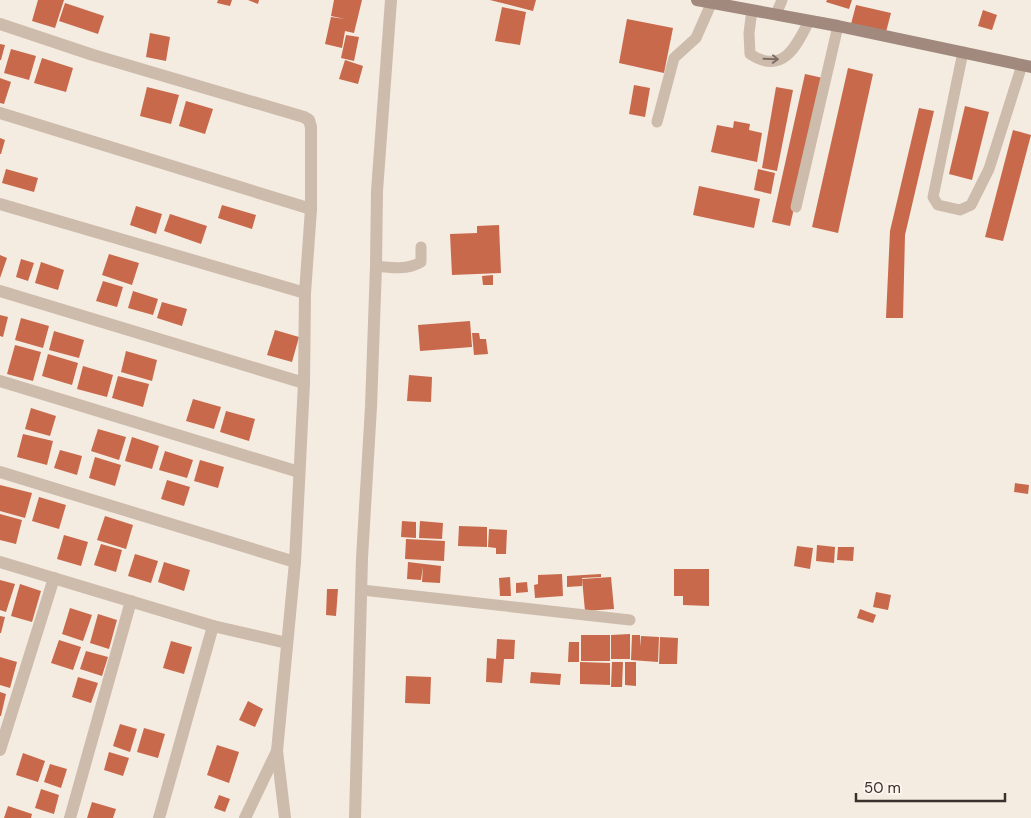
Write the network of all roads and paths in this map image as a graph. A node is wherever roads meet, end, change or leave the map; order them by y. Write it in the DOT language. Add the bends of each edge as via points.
graph roads {
  1 [pos="391,0"];
  2 [pos="697,0"];
  3 [pos="782,0"];
  4 [pos="711,4"];
  5 [pos="752,10"];
  6 [pos="776,14"];
  7 [pos="809,21"];
  8 [pos="0,24"];
  9 [pos="838,26"];
  10 [pos="963,52"];
  11 [pos="1026,66"];
  12 [pos="0,112"];
  13 [pos="658,122"];
  14 [pos="0,204"];
  15 [pos="796,207"];
  16 [pos="311,210"];
  17 [pos="421,247"];
  18 [pos="376,266"];
  19 [pos="0,291"];
  20 [pos="305,292"];
  21 [pos="0,381"];
  22 [pos="304,383"];
  23 [pos="0,472"];
  24 [pos="299,472"];
  25 [pos="0,562"];
  26 [pos="295,562"];
  27 [pos="54,578"];
  28 [pos="362,590"];
  29 [pos="130,601"];
  30 [pos="630,620"];
  31 [pos="213,626"];
  32 [pos="287,643"];
  33 [pos="0,750"];
  34 [pos="277,751"];
  35 [pos="70,818"];
  36 [pos="159,818"];
  37 [pos="245,818"];
  38 [pos="285,818"];
  39 [pos="355,818"];
  1 -- 18 [label="street" via="377,191"];
  2 -- 4 [label="main road"];
  3 -- 6 [label="lane"];
  4 -- 5 [label="main road"];
  4 -- 13 [label="lane" via="696,38 674,58"];
  5 -- 6 [label="main road"];
  5 -- 7 [label="lane, one-way" via="749,47 750,54 757,58 777,61 790,55"];
  6 -- 7 [label="main road"];
  7 -- 9 [label="main road"];
  8 -- 16 [label="street" via="304,117 311,127"];
  9 -- 10 [label="main road"];
  9 -- 15 [label="lane"];
  10 -- 11 [label="main road"];
  10 -- 11 [label="lane" via="933,197 938,205 960,210 972,205 989,169"];
  12 -- 16 [label="street"];
  14 -- 20 [label="street"];
  16 -- 20 [label="street"];
  17 -- 18 [label="lane" via="421,262 414,266"];
  18 -- 28 [label="street"];
  19 -- 22 [label="street"];
  20 -- 22 [label="street"];
  21 -- 24 [label="street"];
  22 -- 24 [label="street"];
  23 -- 26 [label="street"];
  24 -- 26 [label="street"];
  25 -- 27 [label="street"];
  26 -- 32 [label="street"];
  27 -- 29 [label="street"];
  27 -- 33 [label="street"];
  28 -- 30 [label="lane"];
  28 -- 39 [label="street"];
  29 -- 31 [label="street"];
  29 -- 35 [label="street"];
  31 -- 32 [label="street"];
  31 -- 36 [label="street"];
  32 -- 34 [label="street"];
  34 -- 37 [label="street"];
  34 -- 38 [label="street"];
}
